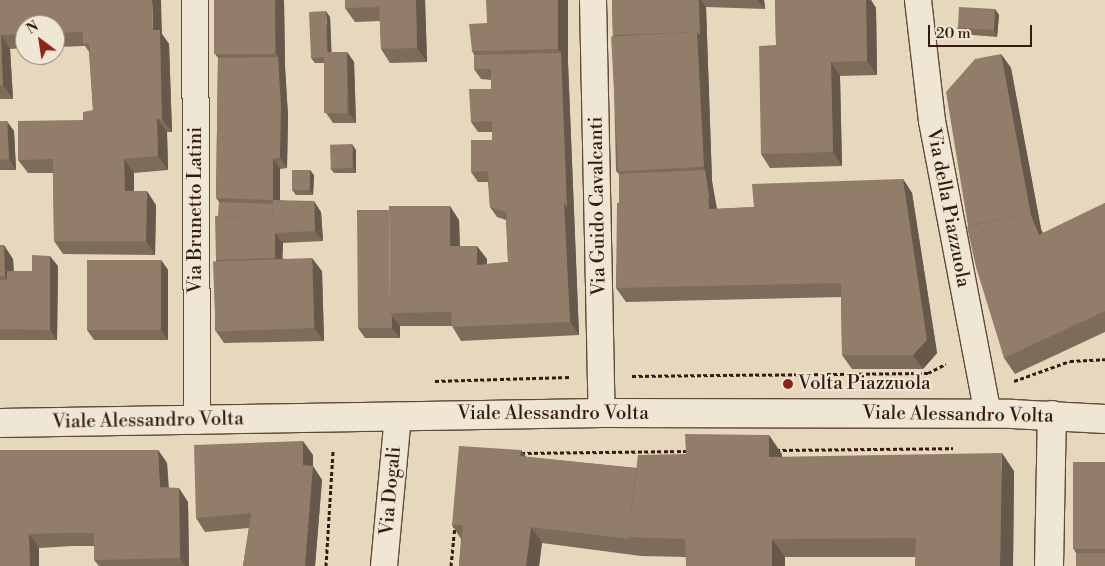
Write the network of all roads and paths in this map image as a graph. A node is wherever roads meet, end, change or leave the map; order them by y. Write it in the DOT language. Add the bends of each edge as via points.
graph roads {
  1 [pos="195,0"];
  2 [pos="593,0"];
  3 [pos="918,0"];
  4 [pos="1105,359"];
  5 [pos="947,363"];
  6 [pos="622,376"];
  7 [pos="1012,381"];
  8 [pos="602,413"];
  9 [pos="988,414"];
  10 [pos="1052,415"];
  11 [pos="398,416"];
  12 [pos="1105,420"];
  13 [pos="197,421"];
  14 [pos="0,423"];
  15 [pos="961,448"];
  16 [pos="772,450"];
  17 [pos="325,451"];
  18 [pos="692,451"];
  19 [pos="512,454"];
  20 [pos="456,519"];
  21 [pos="326,566"];
  22 [pos="384,566"];
  23 [pos="451,566"];
  24 [pos="1049,566"];
  1 -- 13 [label="street, Via Brunetto Latini"];
  2 -- 8 [label="street, Via Guido Cavalcanti"];
  3 -- 9 [label="street, Via della Piazzuola" via="932,121"];
  4 -- 7 [label="path" via="1070,361"];
  5 -- 6 [label="path" via="928,373"];
  8 -- 9 [label="main road, Viale Alessandro Volta"];
  8 -- 11 [label="main road, Viale Alessandro Volta"];
  9 -- 10 [label="main road, Viale Alessandro Volta"];
  10 -- 12 [label="main road, Viale Alessandro Volta"];
  10 -- 24 [label="main road"];
  11 -- 13 [label="main road, Viale Alessandro Volta"];
  11 -- 22 [label="street, Via Dogali"];
  13 -- 14 [label="main road, Viale Alessandro Volta"];
  15 -- 16 [label="path"];
  17 -- 21 [label="path" via="334,450"];
  18 -- 19 [label="path"];
  20 -- 23 [label="path"];
}
